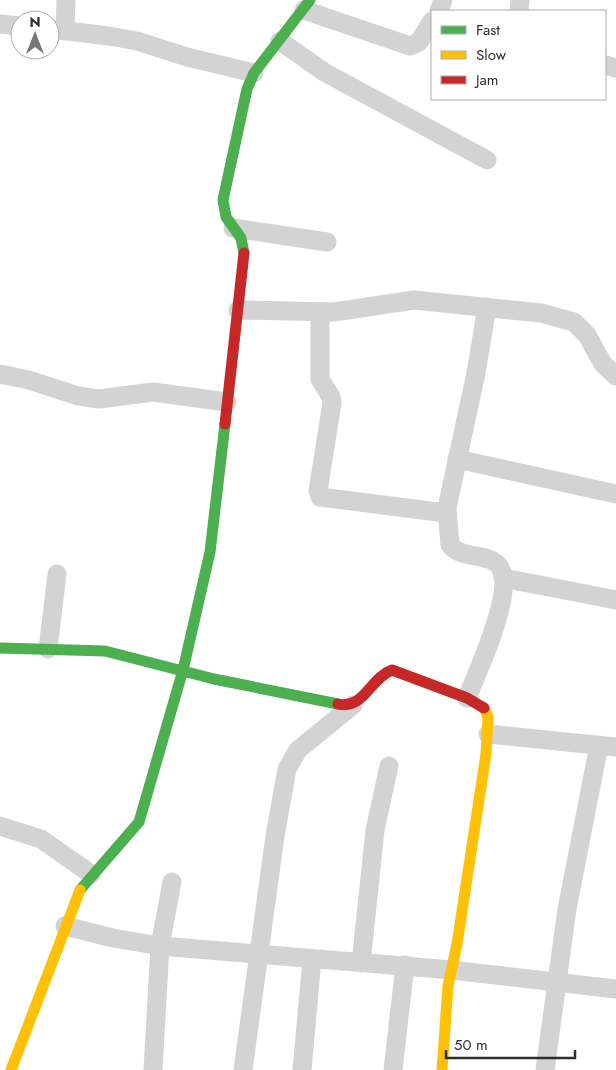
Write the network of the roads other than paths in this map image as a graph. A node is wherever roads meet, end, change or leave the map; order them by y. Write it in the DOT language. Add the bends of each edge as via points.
graph roads {
  1 [pos="66,0"];
  2 [pos="307,5"];
  3 [pos="60,22"];
  4 [pos="431,23"];
  5 [pos="60,30"];
  6 [pos="280,41"];
  7 [pos="616,63"];
  8 [pos="616,68"];
  9 [pos="254,73"];
  10 [pos="487,160"];
  11 [pos="234,228"];
  12 [pos="327,242"];
  13 [pos="487,307"];
  14 [pos="238,310"];
  15 [pos="320,312"];
  16 [pos="0,374"];
  17 [pos="616,376"];
  18 [pos="227,402"];
  19 [pos="457,459"];
  20 [pos="616,494"];
  21 [pos="446,513"];
  22 [pos="56,574"];
  23 [pos="503,578"];
  24 [pos="616,600"];
  25 [pos="0,648"];
  26 [pos="48,649"];
  27 [pos="183,670"];
  28 [pos="466,698"];
  29 [pos="353,705"];
  30 [pos="488,734"];
  31 [pos="608,746"];
  32 [pos="389,766"];
  33 [pos="0,826"];
  34 [pos="91,874"];
  35 [pos="172,882"];
  36 [pos="65,926"];
  37 [pos="160,946"];
  38 [pos="259,955"];
  39 [pos="312,959"];
  40 [pos="361,962"];
  41 [pos="405,965"];
  42 [pos="452,970"];
  43 [pos="556,981"];
  44 [pos="616,989"];
  45 [pos="11,1070"];
  46 [pos="153,1070"];
  47 [pos="244,1070"];
  48 [pos="302,1070"];
  49 [pos="393,1070"];
  50 [pos="442,1070"];
  51 [pos="545,1070"];
  1 -- 3 [label="street"];
  2 -- 4 [label="street" via="410,46 419,42"];
  2 -- 6 [label="street"];
  5 -- 9 [label="street" via="137,41"];
  6 -- 9 [label="street"];
  6 -- 10 [label="street" via="324,72"];
  7 -- 8 [label="street"];
  9 -- 11 [label="street" via="247,89 222,200 226,217"];
  11 -- 12 [label="street"];
  11 -- 14 [label="street" via="244,246"];
  13 -- 15 [label="street" via="414,300 350,311"];
  13 -- 17 [label="street" via="542,313 574,322 587,335 603,364"];
  13 -- 19 [label="street"];
  14 -- 15 [label="street"];
  14 -- 18 [label="street"];
  15 -- 21 [label="street" via="320,379 332,403 318,491 320,497"];
  16 -- 18 [label="street" via="90,398 153,392"];
  18 -- 27 [label="street" via="210,552"];
  19 -- 20 [label="street"];
  19 -- 21 [label="street"];
  21 -- 23 [label="street" via="449,539 454,550 495,562"];
  22 -- 26 [label="street"];
  23 -- 24 [label="street"];
  23 -- 28 [label="street" via="504,591 498,617"];
  25 -- 26 [label="street"];
  26 -- 27 [label="street" via="106,651"];
  27 -- 29 [label="street" via="320,701"];
  27 -- 34 [label="street" via="139,822"];
  28 -- 29 [label="street" via="392,670 385,671 363,699"];
  28 -- 30 [label="street" via="486,709"];
  29 -- 38 [label="street" via="298,750 287,769"];
  30 -- 31 [label="street"];
  30 -- 42 [label="street"];
  31 -- 43 [label="street" via="568,909"];
  32 -- 40 [label="street" via="376,830"];
  33 -- 34 [label="street" via="41,839"];
  34 -- 36 [label="street" via="79,891"];
  35 -- 37 [label="street"];
  36 -- 37 [label="street"];
  36 -- 45 [label="street"];
  37 -- 38 [label="street"];
  37 -- 46 [label="street"];
  38 -- 39 [label="street"];
  38 -- 47 [label="street"];
  39 -- 40 [label="street"];
  39 -- 48 [label="street"];
  40 -- 41 [label="street"];
  41 -- 42 [label="street"];
  41 -- 49 [label="street"];
  42 -- 43 [label="street"];
  42 -- 50 [label="street" via="446,1003"];
  43 -- 44 [label="street"];
  43 -- 51 [label="street"];
}
